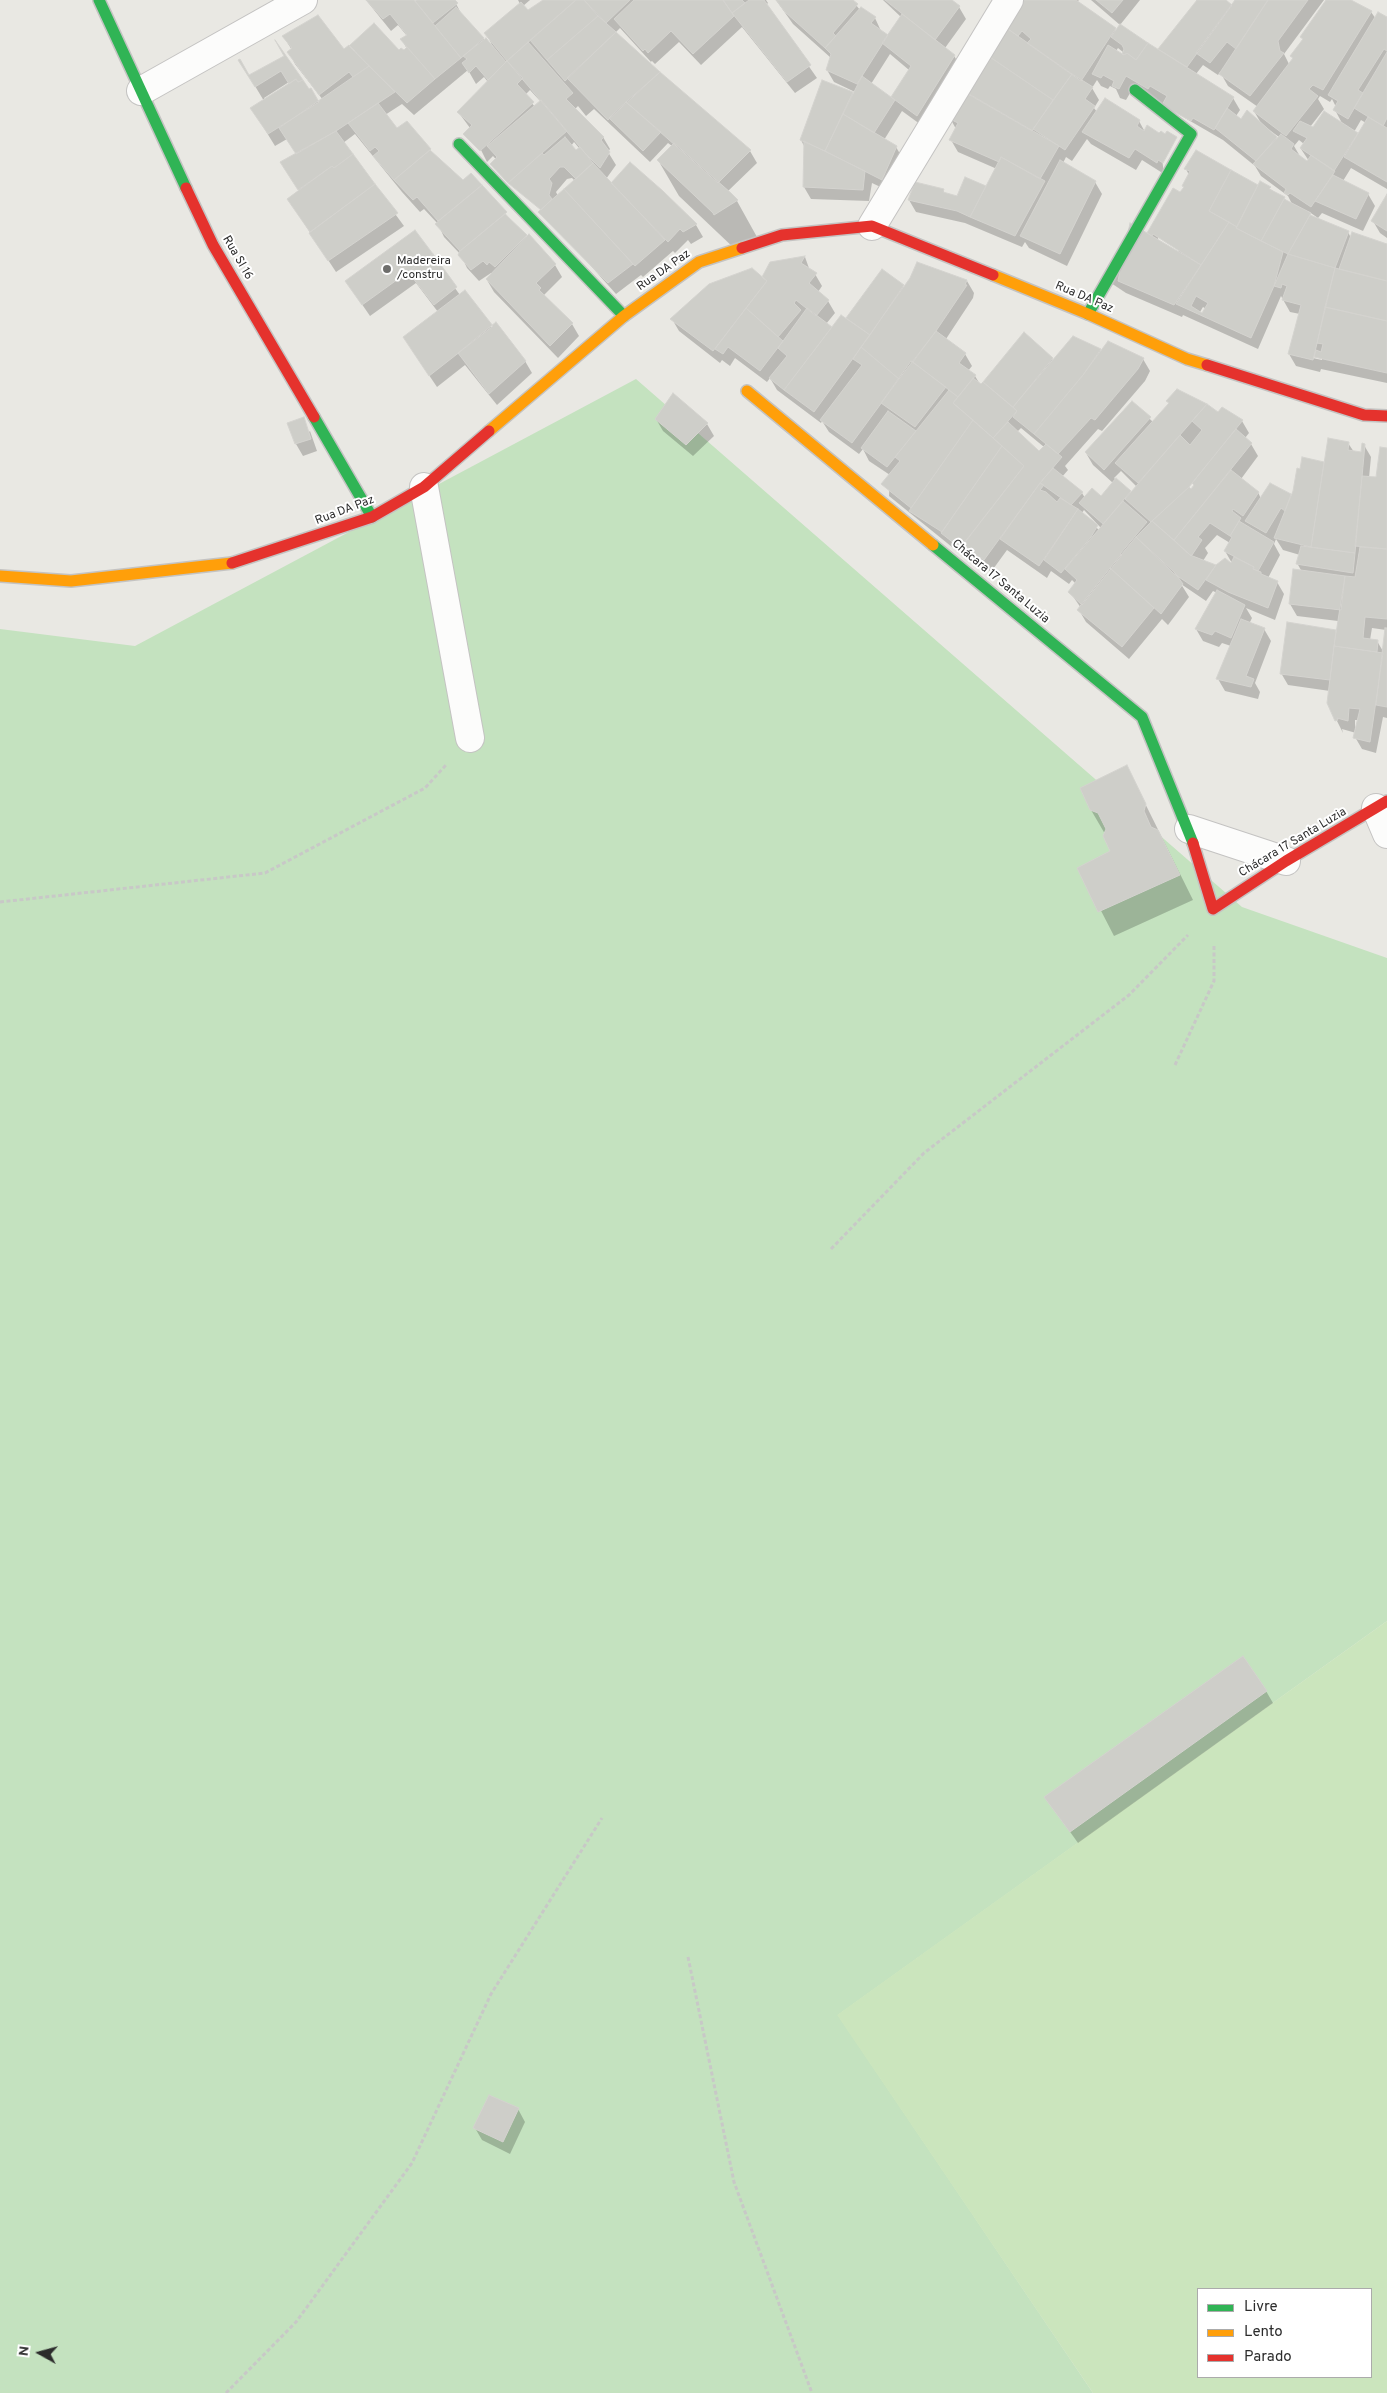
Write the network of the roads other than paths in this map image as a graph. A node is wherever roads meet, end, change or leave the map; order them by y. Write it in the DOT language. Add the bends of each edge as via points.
graph roads {
  1 [pos="100,0"];
  2 [pos="303,0"];
  3 [pos="1009,0"];
  4 [pos="1135,90"];
  5 [pos="141,91"];
  6 [pos="458,144"];
  7 [pos="872,226"];
  8 [pos="1088,314"];
  9 [pos="624,316"];
  10 [pos="747,391"];
  11 [pos="1387,416"];
  12 [pos="424,487"];
  13 [pos="372,518"];
  14 [pos="0,576"];
  15 [pos="470,738"];
  16 [pos="1381,805"];
  17 [pos="1189,829"];
  18 [pos="1387,834"];
  19 [pos="1286,861"];
  1 -- 5 [label="street, Rua Sl 16"];
  2 -- 5 [label="street"];
  3 -- 7 [label="street"];
  4 -- 8 [label="street" via="1191,134"];
  5 -- 13 [label="street, Rua Sl 16" via="213,245"];
  6 -- 9 [label="street"];
  7 -- 8 [label="street, Rua DA Paz"];
  7 -- 9 [label="street, Rua DA Paz" via="782,235 699,262"];
  8 -- 11 [label="street, Rua DA Paz" via="1187,359 1364,415"];
  9 -- 12 [label="street, Rua DA Paz"];
  10 -- 17 [label="street, Chácara 17 Santa Luzia" via="1142,717"];
  12 -- 13 [label="street, Rua DA Paz"];
  12 -- 15 [label="street"];
  13 -- 14 [label="street, Rua DA Paz" via="235,563 71,581"];
  16 -- 18 [label="street"];
  16 -- 19 [label="street, Chácara 17 Santa Luzia"];
  17 -- 19 [label="street"];
  17 -- 19 [label="street, Chácara 17 Santa Luzia" via="1213,908"];
}
